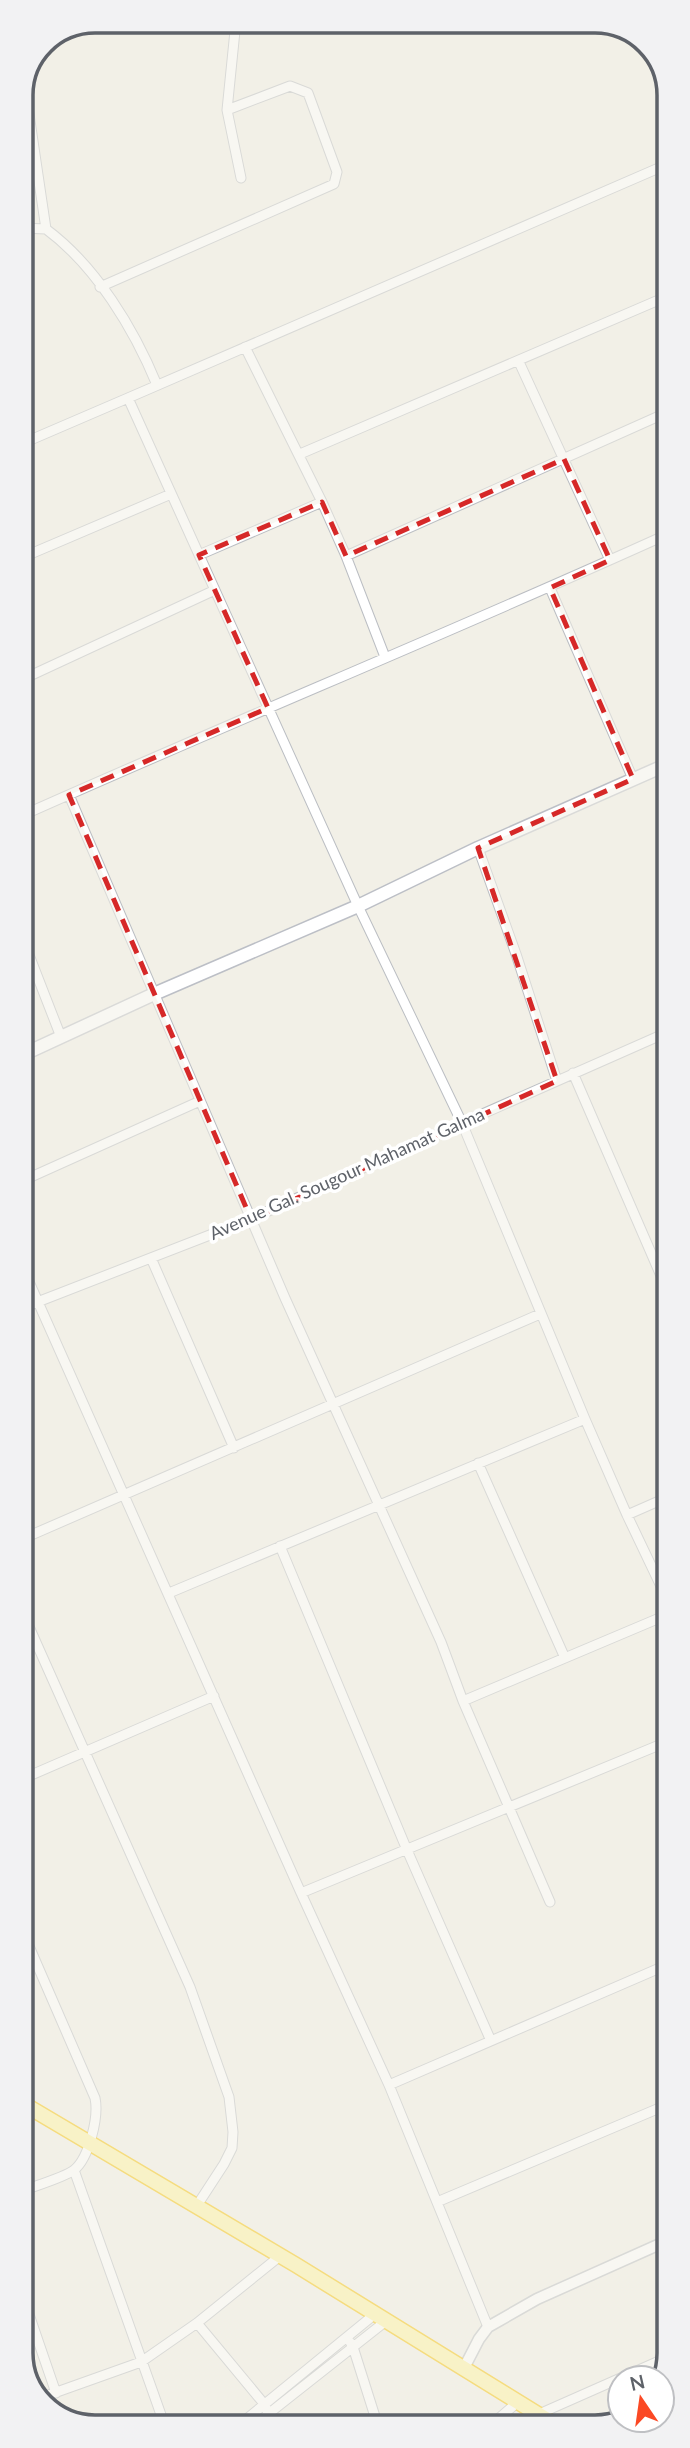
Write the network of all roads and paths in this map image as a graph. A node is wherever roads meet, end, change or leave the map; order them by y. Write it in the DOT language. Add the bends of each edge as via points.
graph roads {
  1 [pos="235,33"];
  2 [pos="227,110"];
  3 [pos="33,145"];
  4 [pos="657,168"];
  5 [pos="241,178"];
  6 [pos="33,229"];
  7 [pos="46,229"];
  8 [pos="100,287"];
  9 [pos="657,301"];
  10 [pos="245,346"];
  11 [pos="519,362"];
  12 [pos="157,385"];
  13 [pos="128,398"];
  14 [pos="657,416"];
  15 [pos="33,439"];
  16 [pos="300,454"];
  17 [pos="564,459"];
  18 [pos="171,494"];
  19 [pos="322,502"];
  20 [pos="657,539"];
  21 [pos="33,553"];
  22 [pos="199,555"];
  23 [pos="346,556"];
  24 [pos="610,560"];
  25 [pos="551,588"];
  26 [pos="215,590"];
  27 [pos="385,657"];
  28 [pos="33,674"];
  29 [pos="268,708"];
  30 [pos="657,769"];
  31 [pos="633,779"];
  32 [pos="69,795"];
  33 [pos="33,811"];
  34 [pos="478,848"];
  35 [pos="358,906"];
  36 [pos="33,965"];
  37 [pos="154,994"];
  38 [pos="61,1037"];
  39 [pos="657,1037"];
  40 [pos="33,1050"];
  41 [pos="573,1073"];
  42 [pos="557,1081"];
  43 [pos="200,1101"];
  44 [pos="462,1122"];
  45 [pos="33,1176"];
  46 [pos="251,1219"];
  47 [pos="151,1258"];
  48 [pos="657,1268"];
  49 [pos="33,1292"];
  50 [pos="37,1301"];
  51 [pos="33,1303"];
  52 [pos="540,1314"];
  53 [pos="334,1404"];
  54 [pos="585,1419"];
  55 [pos="234,1448"];
  56 [pos="478,1463"];
  57 [pos="126,1496"];
  58 [pos="657,1502"];
  59 [pos="378,1504"];
  60 [pos="627,1515"];
  61 [pos="33,1534"];
  62 [pos="280,1546"];
  63 [pos="657,1578"];
  64 [pos="169,1593"];
  65 [pos="657,1619"];
  66 [pos="33,1636"];
  67 [pos="565,1658"];
  68 [pos="214,1696"];
  69 [pos="463,1701"];
  70 [pos="657,1746"];
  71 [pos="84,1752"];
  72 [pos="33,1774"];
  73 [pos="508,1807"];
  74 [pos="407,1850"];
  75 [pos="301,1893"];
  76 [pos="550,1902"];
  77 [pos="33,1955"];
  78 [pos="657,1969"];
  79 [pos="491,2041"];
  80 [pos="389,2085"];
  81 [pos="657,2109"];
  82 [pos="33,2110"];
  83 [pos="90,2144"];
  84 [pos="74,2170"];
  85 [pos="33,2187"];
  86 [pos="437,2202"];
  87 [pos="196,2207"];
  88 [pos="657,2245"];
  89 [pos="280,2256"];
  90 [pos="381,2318"];
  91 [pos="197,2323"];
  92 [pos="33,2326"];
  93 [pos="488,2327"];
  94 [pos="346,2338"];
  95 [pos="353,2347"];
  96 [pos="141,2362"];
  97 [pos="656,2362"];
  98 [pos="464,2368"];
  99 [pos="56,2393"];
  100 [pos="50,2395"];
  101 [pos="519,2401"];
  102 [pos="267,2409"];
  103 [pos="539,2414"];
  104 [pos="161,2415"];
  105 [pos="257,2415"];
  106 [pos="262,2415"];
  107 [pos="269,2415"];
  108 [pos="374,2415"];
  109 [pos="503,2415"];
  1 -- 2 [label="street"];
  2 -- 5 [label="street"];
  2 -- 8 [label="street" via="290,86 308,93 337,172 334,184"];
  3 -- 7 [label="street"];
  4 -- 10 [label="street"];
  6 -- 7 [label="street"];
  7 -- 8 [label="street" via="72,249"];
  8 -- 12 [label="street" via="135,336"];
  9 -- 11 [label="street"];
  10 -- 12 [label="street"];
  10 -- 16 [label="street"];
  11 -- 16 [label="street"];
  11 -- 17 [label="street"];
  12 -- 13 [label="street"];
  13 -- 15 [label="street"];
  13 -- 18 [label="street"];
  14 -- 17 [label="street"];
  16 -- 19 [label="street"];
  17 -- 23 [label="street"];
  17 -- 24 [label="street"];
  18 -- 21 [label="street"];
  18 -- 22 [label="street"];
  19 -- 22 [label="street"];
  19 -- 23 [label="street"];
  20 -- 24 [label="street"];
  22 -- 26 [label="street"];
  23 -- 27 [label="street"];
  24 -- 25 [label="street"];
  25 -- 27 [label="street"];
  25 -- 31 [label="street"];
  26 -- 28 [label="street"];
  26 -- 29 [label="street"];
  27 -- 29 [label="street"];
  29 -- 32 [label="street"];
  29 -- 35 [label="street"];
  30 -- 31 [label="main road"];
  31 -- 34 [label="main road"];
  32 -- 33 [label="street"];
  32 -- 37 [label="street"];
  34 -- 35 [label="main road"];
  34 -- 42 [label="street"];
  35 -- 37 [label="main road"];
  35 -- 44 [label="street"];
  36 -- 38 [label="street"];
  37 -- 38 [label="main road"];
  37 -- 43 [label="street"];
  38 -- 40 [label="main road"];
  39 -- 41 [label="street, Avenue Gal. Sougour Mahamat Galma"];
  41 -- 42 [label="street, Avenue Gal. Sougour Mahamat Galma"];
  41 -- 48 [label="street"];
  42 -- 44 [label="street, Avenue Gal. Sougour Mahamat Galma"];
  43 -- 45 [label="street"];
  43 -- 46 [label="street"];
  44 -- 46 [label="street, Avenue Gal. Sougour Mahamat Galma"];
  44 -- 52 [label="street"];
  46 -- 47 [label="street, Avenue Gal. Sougour Mahamat Galma"];
  46 -- 53 [label="street"];
  47 -- 50 [label="street, Avenue Gal. Sougour Mahamat Galma"];
  47 -- 55 [label="street"];
  49 -- 50 [label="street"];
  50 -- 51 [label="street, Avenue Gal. Sougour Mahamat Galma"];
  50 -- 57 [label="street"];
  52 -- 53 [label="street"];
  52 -- 54 [label="street"];
  53 -- 55 [label="street"];
  53 -- 59 [label="street"];
  54 -- 56 [label="street"];
  54 -- 60 [label="street"];
  55 -- 57 [label="street"];
  56 -- 59 [label="street"];
  56 -- 67 [label="street"];
  57 -- 61 [label="street"];
  57 -- 64 [label="street"];
  58 -- 60 [label="street"];
  59 -- 62 [label="street"];
  59 -- 69 [label="street"];
  60 -- 63 [label="street"];
  62 -- 64 [label="street"];
  62 -- 74 [label="street"];
  64 -- 68 [label="street"];
  65 -- 67 [label="street"];
  66 -- 71 [label="street"];
  67 -- 69 [label="street"];
  68 -- 71 [label="street"];
  68 -- 75 [label="street"];
  69 -- 73 [label="street"];
  70 -- 73 [label="street"];
  71 -- 72 [label="street"];
  71 -- 87 [label="street" via="190,1987 229,2097 232,2148"];
  73 -- 74 [label="street"];
  73 -- 76 [label="street"];
  74 -- 75 [label="street"];
  74 -- 79 [label="street"];
  75 -- 80 [label="street"];
  77 -- 83 [label="street" via="95,2098"];
  78 -- 79 [label="street"];
  79 -- 80 [label="street"];
  80 -- 86 [label="street"];
  81 -- 86 [label="street"];
  82 -- 83 [label="highway"];
  83 -- 84 [label="street"];
  83 -- 87 [label="highway"];
  84 -- 85 [label="street"];
  84 -- 96 [label="street"];
  86 -- 93 [label="street"];
  87 -- 89 [label="highway"];
  88 -- 93 [label="street" via="537,2299"];
  89 -- 90 [label="highway"];
  89 -- 91 [label="street"];
  90 -- 94 [label="street"];
  90 -- 95 [label="street"];
  90 -- 98 [label="highway"];
  91 -- 96 [label="street"];
  91 -- 102 [label="street"];
  92 -- 99 [label="street"];
  93 -- 98 [label="street"];
  94 -- 95 [label="street"];
  94 -- 102 [label="street"];
  95 -- 102 [label="street"];
  95 -- 108 [label="street"];
  96 -- 99 [label="street"];
  96 -- 104 [label="street"];
  97 -- 103 [label="street"];
  98 -- 101 [label="highway"];
  99 -- 100 [label="street"];
  101 -- 103 [label="highway"];
  101 -- 109 [label="street"];
  102 -- 105 [label="street"];
  102 -- 106 [label="street"];
  102 -- 107 [label="street"];
}
